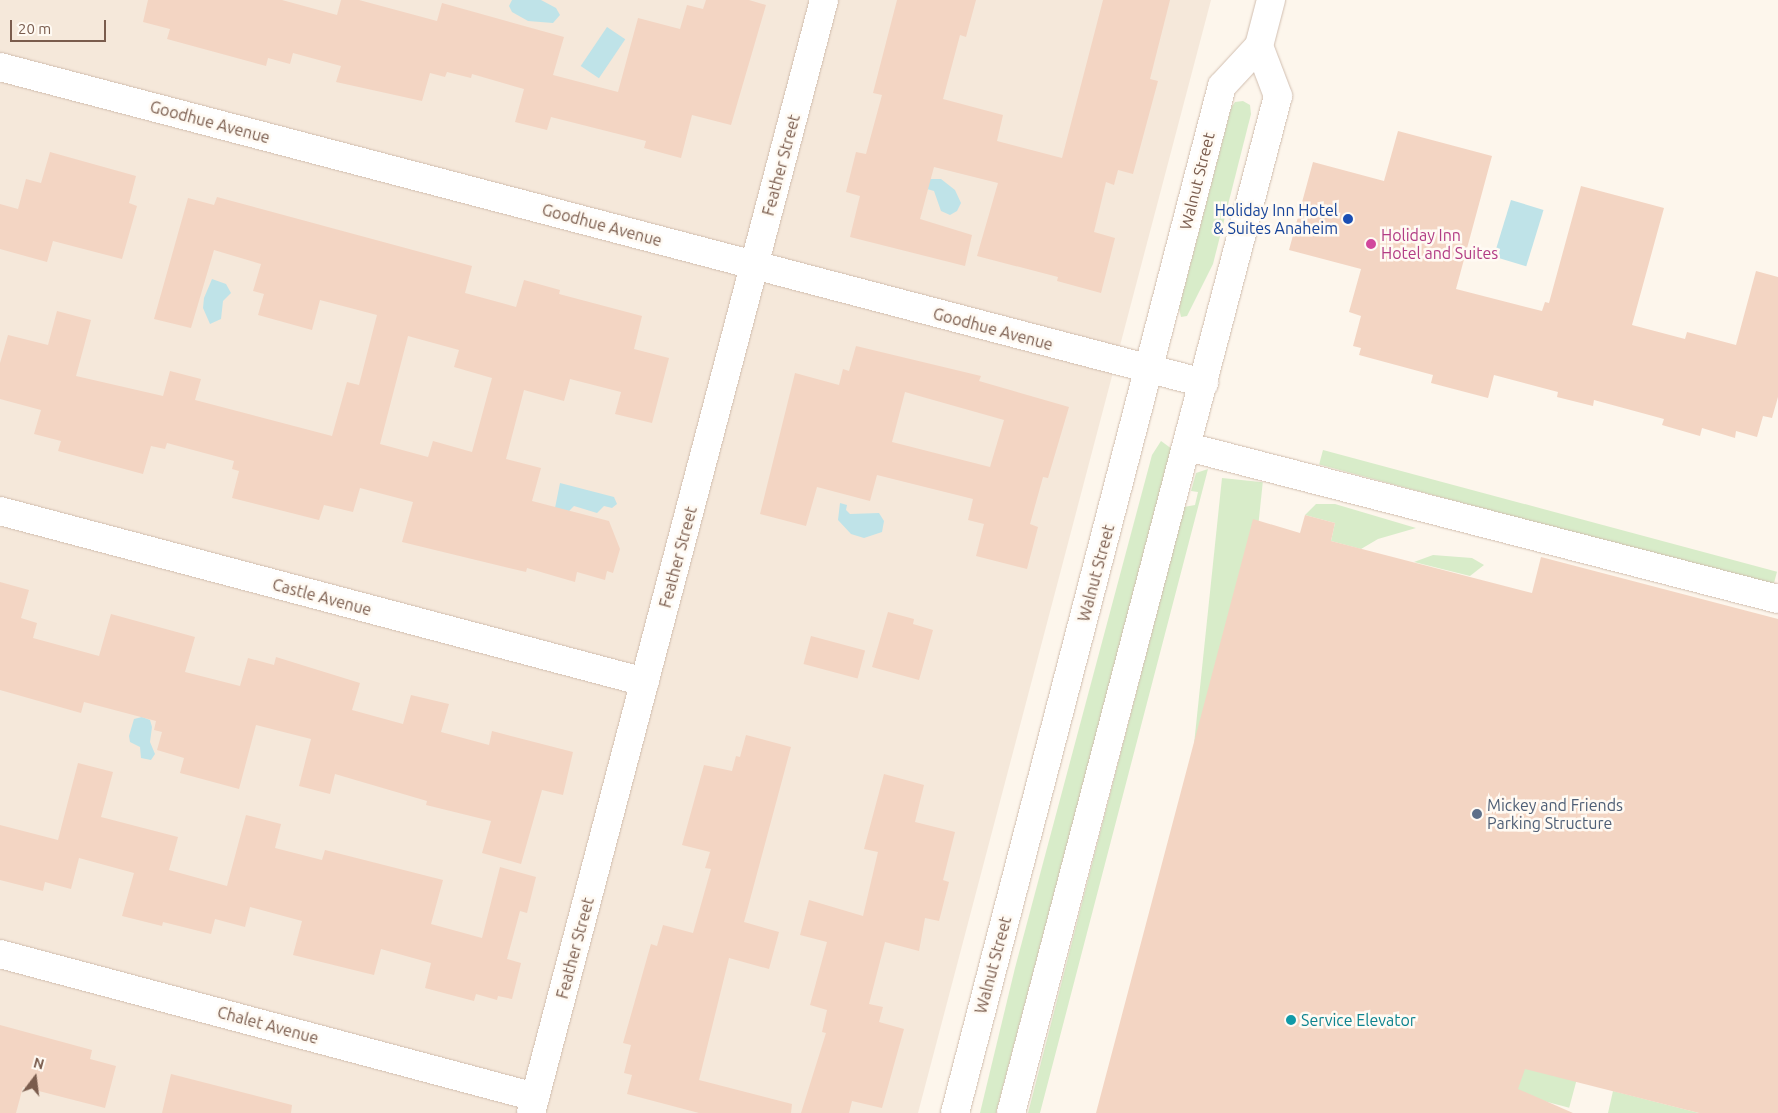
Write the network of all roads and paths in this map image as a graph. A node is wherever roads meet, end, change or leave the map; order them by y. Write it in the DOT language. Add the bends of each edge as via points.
graph roads {
  1 [pos="824,0"];
  2 [pos="1272,0"];
  3 [pos="1259,46"];
  4 [pos="0,67"];
  5 [pos="754,266"];
  6 [pos="1149,370"];
  7 [pos="1204,383"];
  8 [pos="1188,447"];
  9 [pos="0,511"];
  10 [pos="1778,599"];
  11 [pos="645,682"];
  12 [pos="0,954"];
  13 [pos="533,1105"];
  14 [pos="955,1113"];
  15 [pos="1010,1113"];
  1 -- 5 [label="street, Feather Street"];
  2 -- 3 [label="street, Walnut Street"];
  3 -- 6 [label="street, Walnut Street" via="1222,86"];
  3 -- 7 [label="street" via="1278,96"];
  4 -- 5 [label="street, Goodhue Avenue"];
  5 -- 6 [label="street, Goodhue Avenue"];
  5 -- 11 [label="street, Feather Street"];
  6 -- 7 [label="street, Goodhue Avenue"];
  6 -- 14 [label="street, Walnut Street"];
  7 -- 8 [label="street"];
  8 -- 10 [label="street"];
  8 -- 15 [label="street"];
  9 -- 11 [label="street, Castle Avenue"];
  11 -- 13 [label="street, Feather Street"];
  12 -- 13 [label="street, Chalet Avenue"];
}
